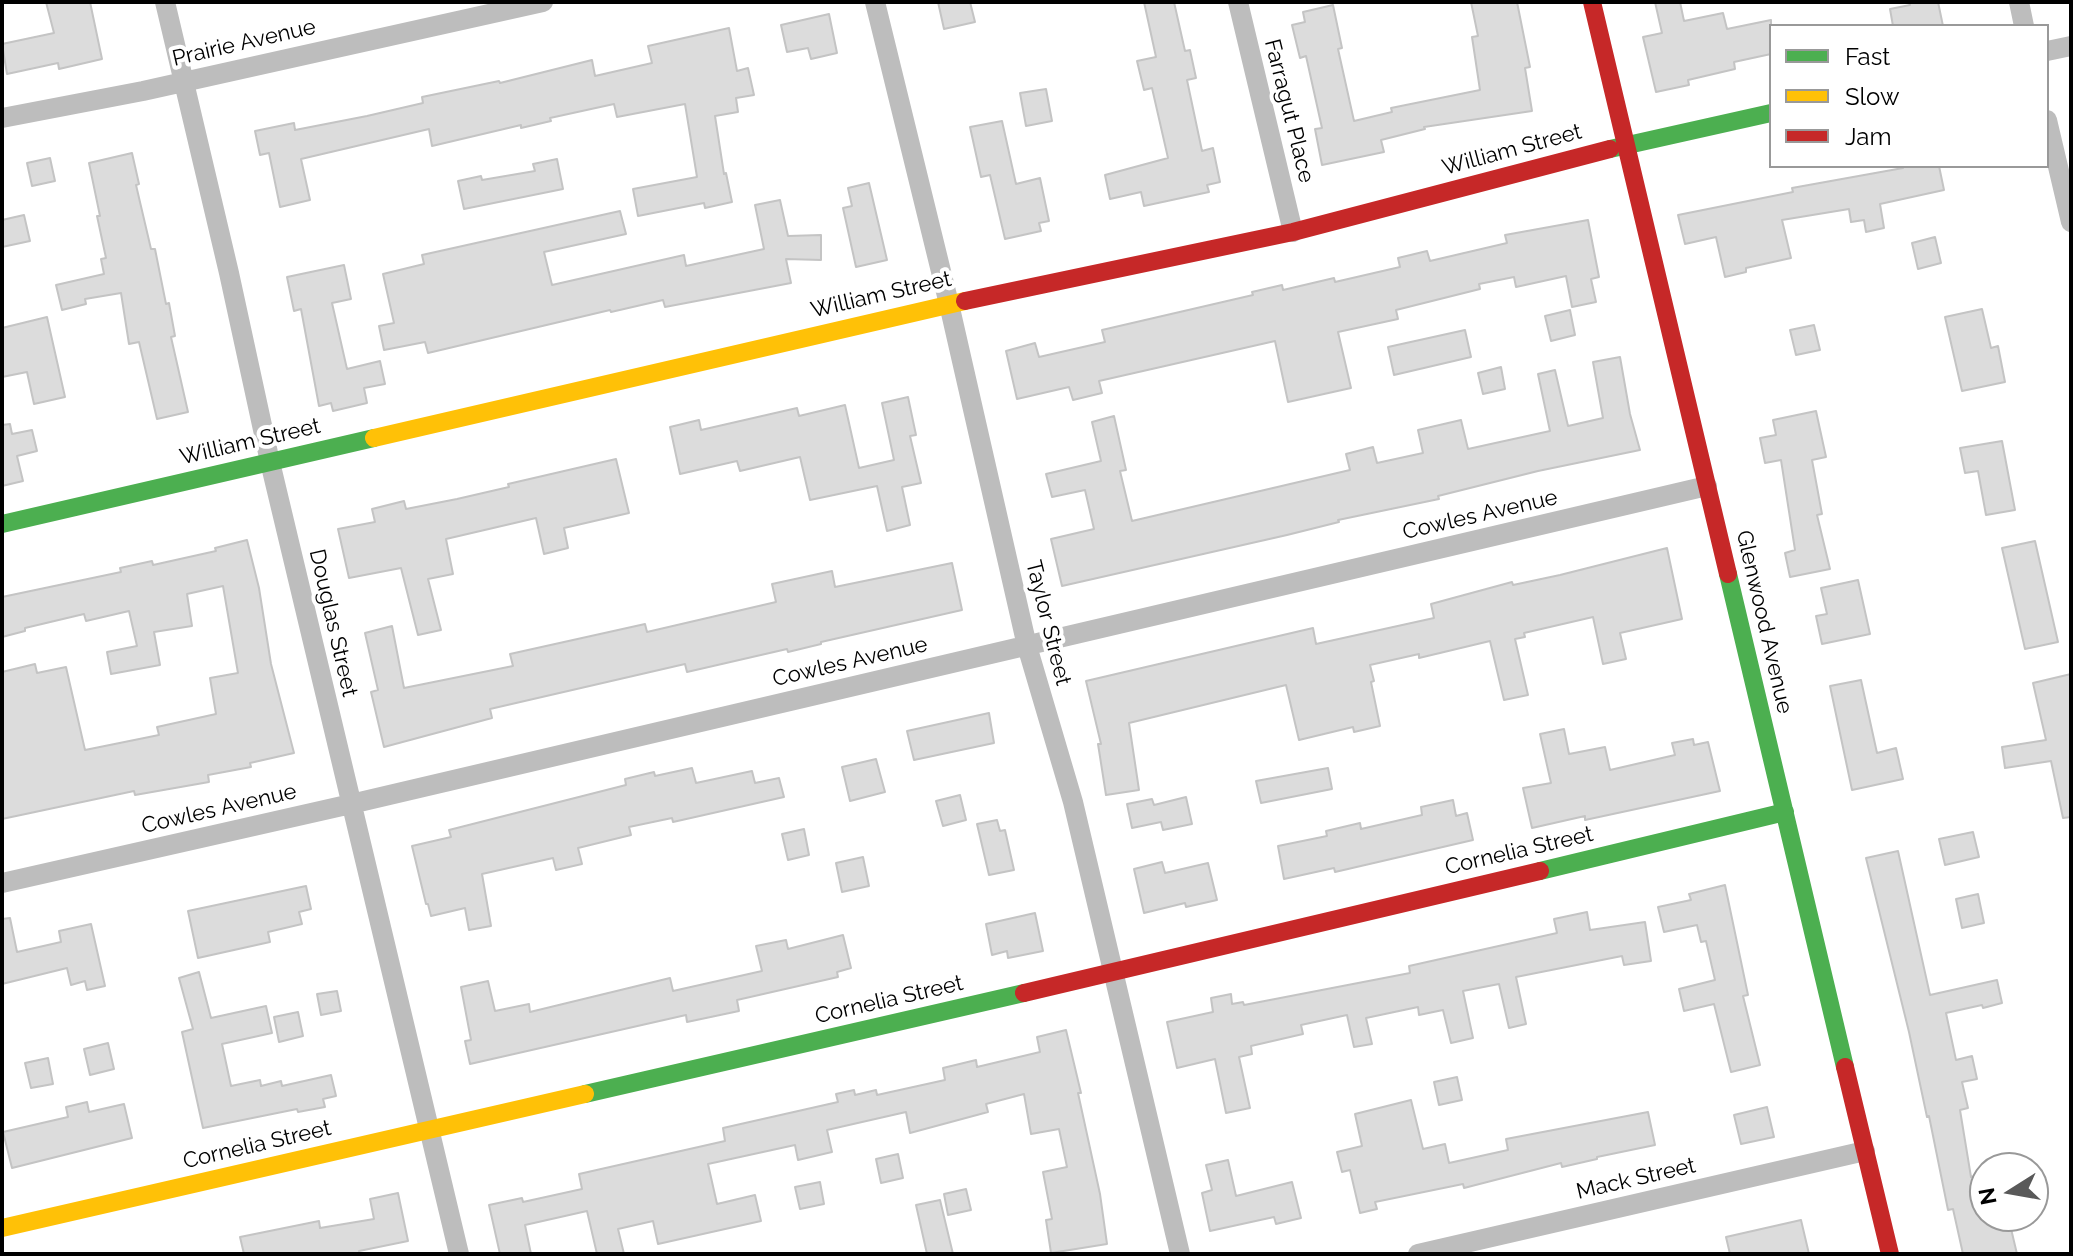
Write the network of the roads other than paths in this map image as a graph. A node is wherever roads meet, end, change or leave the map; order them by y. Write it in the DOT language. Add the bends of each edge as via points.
graph roads {
  1 [pos="165,2"];
  2 [pos="543,2"];
  3 [pos="875,2"];
  4 [pos="1238,2"];
  5 [pos="1592,2"];
  6 [pos="2019,2"];
  7 [pos="2024,24"];
  8 [pos="2071,46"];
  9 [pos="2049,51"];
  10 [pos="183,81"];
  11 [pos="1769,113"];
  12 [pos="2,118"];
  13 [pos="2049,128"];
  14 [pos="1626,145"];
  15 [pos="2071,222"];
  16 [pos="1293,232"];
  17 [pos="949,304"];
  18 [pos="270,462"];
  19 [pos="1707,486"];
  20 [pos="2,524"];
  21 [pos="1027,646"];
  22 [pos="351,804"];
  23 [pos="1785,812"];
  24 [pos="2,883"];
  25 [pos="1112,973"];
  26 [pos="429,1131"];
  27 [pos="1865,1151"];
  28 [pos="2,1228"];
  29 [pos="459,1254"];
  30 [pos="1180,1254"];
  31 [pos="1418,1254"];
  32 [pos="1890,1254"];
  1 -- 10 [label="street, Douglas Street"];
  2 -- 10 [label="street, Prairie Avenue"];
  3 -- 17 [label="street, Taylor Street"];
  4 -- 16 [label="street, Farragut Place"];
  5 -- 14 [label="street, Glenwood Avenue"];
  6 -- 7 [label="street"];
  8 -- 9 [label="street"];
  10 -- 12 [label="street, Prairie Avenue"];
  10 -- 18 [label="street, Douglas Street"];
  11 -- 14 [label="street, William Street"];
  13 -- 15 [label="street"];
  14 -- 16 [label="street, William Street"];
  14 -- 19 [label="street, Glenwood Avenue"];
  16 -- 17 [label="street, William Street"];
  17 -- 18 [label="street, William Street"];
  17 -- 21 [label="street, Taylor Street"];
  18 -- 20 [label="street, William Street"];
  18 -- 22 [label="street, Douglas Street"];
  19 -- 21 [label="street, Cowles Avenue"];
  19 -- 23 [label="street, Glenwood Avenue"];
  21 -- 22 [label="street, Cowles Avenue"];
  21 -- 25 [label="street, Taylor Street" via="1073,802"];
  22 -- 24 [label="street, Cowles Avenue"];
  22 -- 26 [label="street, Douglas Street"];
  23 -- 25 [label="street, Cornelia Street"];
  23 -- 27 [label="street, Glenwood Avenue"];
  25 -- 26 [label="street, Cornelia Street"];
  25 -- 30 [label="street, Taylor Street"];
  26 -- 28 [label="street, Cornelia Street"];
  26 -- 29 [label="street, Douglas Street"];
  27 -- 31 [label="street, Mack Street"];
  27 -- 32 [label="street, Glenwood Avenue"];
}
